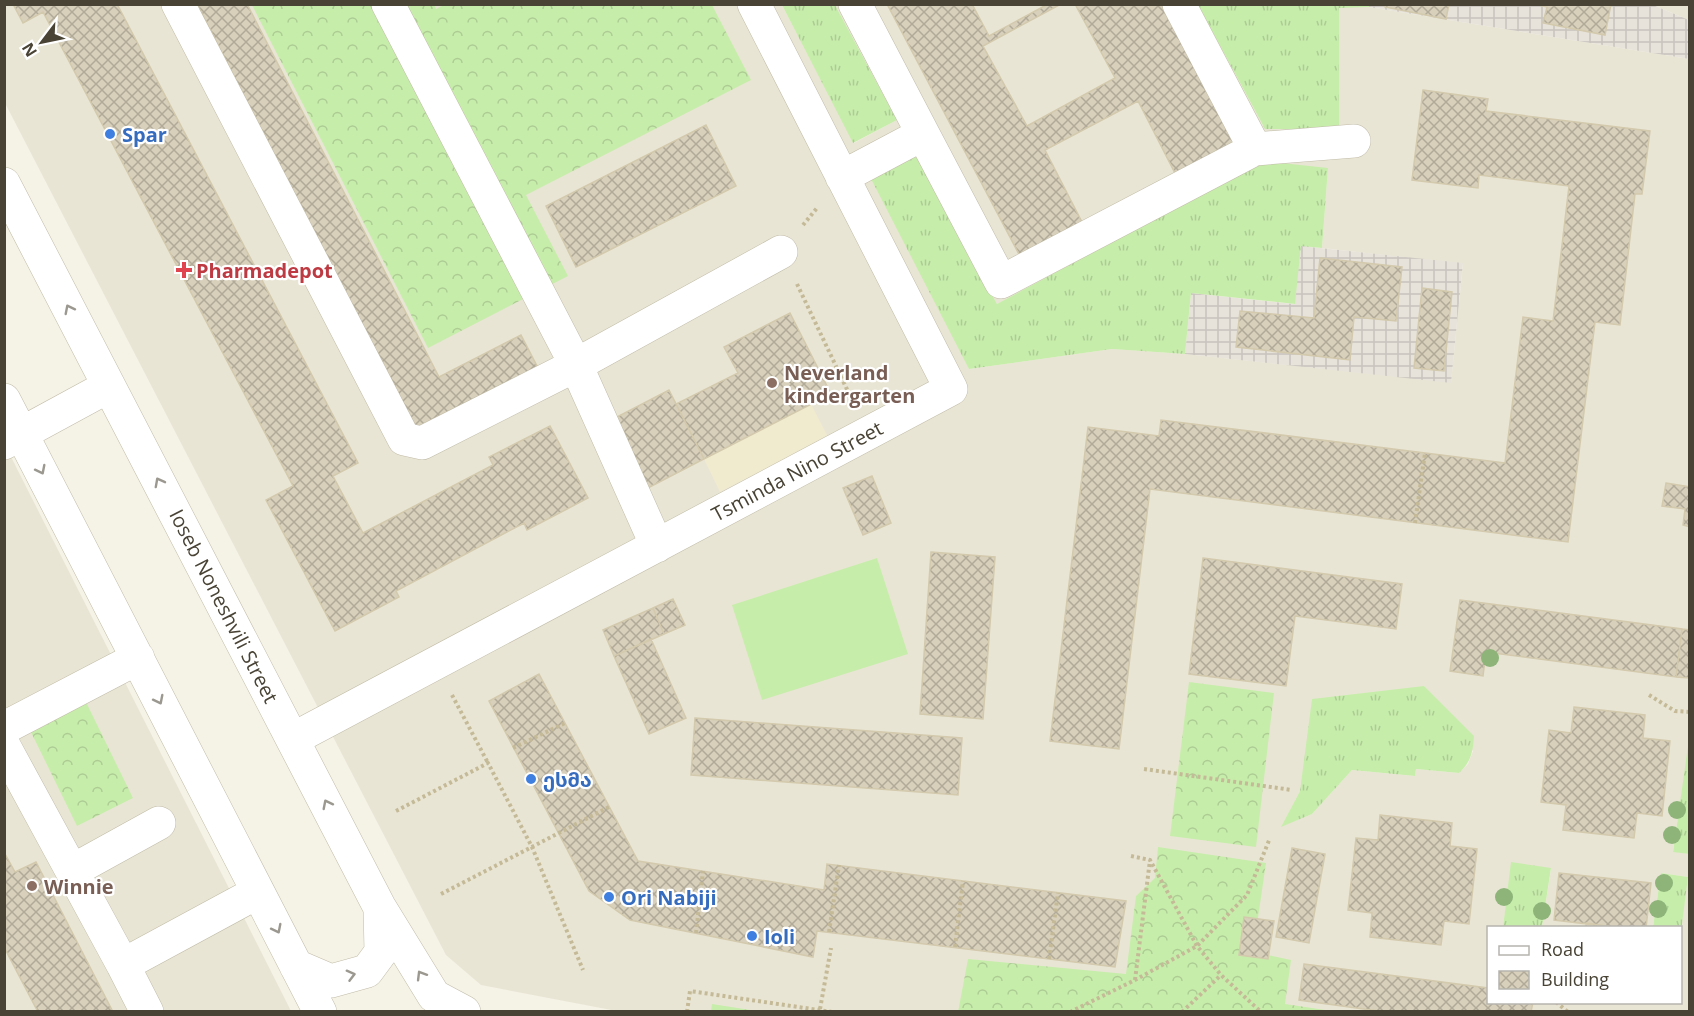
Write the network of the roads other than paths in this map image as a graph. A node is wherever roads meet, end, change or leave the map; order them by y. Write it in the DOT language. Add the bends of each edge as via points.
graph roads {
  1 [pos="178,4"];
  2 [pos="388,4"];
  3 [pos="754,4"];
  4 [pos="855,4"];
  5 [pos="1179,4"];
  6 [pos="923,134"];
  7 [pos="1354,141"];
  8 [pos="1255,149"];
  9 [pos="842,177"];
  10 [pos="4,184"];
  11 [pos="781,252"];
  12 [pos="576,365"];
  13 [pos="109,386"];
  14 [pos="4,400"];
  15 [pos="13,438"];
  16 [pos="657,546"];
  17 [pos="138,658"];
  18 [pos="4,728"];
  19 [pos="293,739"];
  20 [pos="4,746"];
  21 [pos="159,823"];
  22 [pos="72,871"];
  23 [pos="258,892"];
  24 [pos="380,908"];
  25 [pos="123,965"];
  26 [pos="296,966"];
  27 [pos="147,1011"];
  28 [pos="320,1011"];
  29 [pos="464,1011"];
  1 -- 12 [label="street" via="404,439 422,444"];
  2 -- 12 [label="street"];
  3 -- 9 [label="street, Tsminda Nino Street"];
  4 -- 6 [label="street"];
  5 -- 8 [label="street"];
  6 -- 8 [label="street" via="1000,282"];
  6 -- 9 [label="street"];
  7 -- 8 [label="street"];
  9 -- 16 [label="street, Tsminda Nino Street" via="951,390"];
  13 -- 10 [label="street, Ioseb Noneshvili Street, one-way"];
  11 -- 12 [label="street"];
  12 -- 16 [label="street"];
  13 -- 15 [label="street"];
  19 -- 13 [label="street, Ioseb Noneshvili Street, one-way"];
  14 -- 15 [label="street"];
  15 -- 17 [label="street, one-way"];
  16 -- 19 [label="street, Tsminda Nino Street"];
  17 -- 18 [label="street"];
  17 -- 23 [label="street, one-way"];
  24 -- 19 [label="street, Ioseb Noneshvili Street, one-way"];
  20 -- 22 [label="street"];
  21 -- 22 [label="street"];
  22 -- 25 [label="street"];
  23 -- 25 [label="street"];
  23 -- 26 [label="street, one-way"];
  26 -- 24 [label="street, one-way" via="331,981 367,971 381,952"];
  29 -- 24 [label="street, Ioseb Noneshvili Street, one-way" via="434,996"];
  25 -- 27 [label="street"];
  26 -- 28 [label="street"];
}
